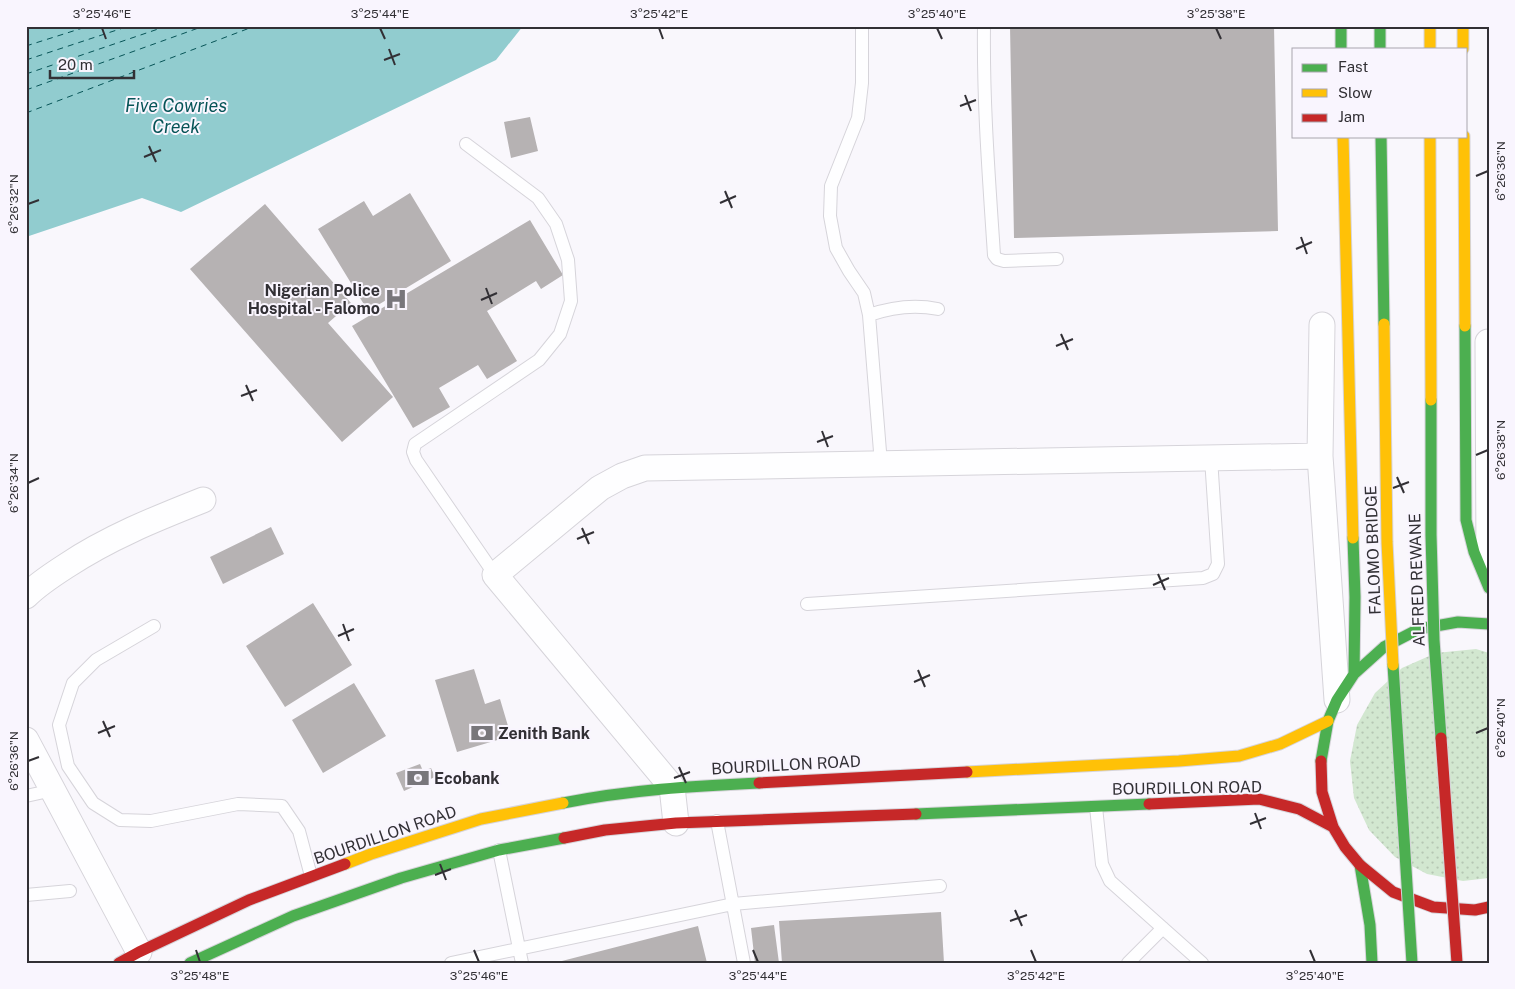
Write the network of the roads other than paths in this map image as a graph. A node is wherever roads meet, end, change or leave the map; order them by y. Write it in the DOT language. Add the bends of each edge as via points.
graph roads {
  1 [pos="862,26"];
  2 [pos="984,26"];
  3 [pos="1341,26"];
  4 [pos="1380,26"];
  5 [pos="1430,26"];
  6 [pos="1463,26"];
  7 [pos="1341,48"];
  8 [pos="1380,48"];
  9 [pos="1430,48"];
  10 [pos="1463,48"];
  11 [pos="1343,138"];
  12 [pos="1381,138"];
  13 [pos="1430,138"];
  14 [pos="1464,138"];
  15 [pos="466,144"];
  16 [pos="1057,259"];
  17 [pos="938,308"];
  18 [pos="869,315"];
  19 [pos="1322,325"];
  20 [pos="1488,342"];
  21 [pos="1320,456"];
  22 [pos="1211,458"];
  23 [pos="881,464"];
  24 [pos="203,500"];
  25 [pos="1489,558"];
  26 [pos="495,575"];
  27 [pos="1489,588"];
  28 [pos="26,596"];
  29 [pos="807,604"];
  30 [pos="1489,624"];
  31 [pos="154,626"];
  32 [pos="1354,674"];
  33 [pos="1332,710"];
  34 [pos="26,740"];
  35 [pos="672,787"];
  36 [pos="53,790"];
  37 [pos="26,796"];
  38 [pos="1096,807"];
  39 [pos="717,820"];
  40 [pos="676,823"];
  41 [pos="1333,826"];
  42 [pos="499,850"];
  43 [pos="1360,865"];
  44 [pos="311,876"];
  45 [pos="940,886"];
  46 [pos="70,891"];
  47 [pos="26,895"];
  48 [pos="733,904"];
  49 [pos="1489,907"];
  50 [pos="1163,928"];
  51 [pos="519,948"];
  52 [pos="129,957"];
  53 [pos="190,963"];
  54 [pos="451,963"];
  55 [pos="522,963"];
  56 [pos="744,963"];
  57 [pos="1128,963"];
  58 [pos="1202,963"];
  59 [pos="1372,963"];
  60 [pos="1412,963"];
  61 [pos="1457,963"];
  1 -- 18 [label="lane" via="858,118 831,186 830,216 836,248 864,293"];
  2 -- 16 [label="lane" via="983,66 994,255 1004,261"];
  3 -- 7 [label="main road"];
  4 -- 8 [label="main road"];
  5 -- 9 [label="main road"];
  6 -- 10 [label="main road"];
  11 -- 32 [label="main road" via="1355,597"];
  12 -- 60 [label="main road, FALOMO BRIDGE, bridge" via="1388,542"];
  13 -- 61 [label="main road, ALFRED REWANE, bridge" via="1434,640"];
  14 -- 27 [label="main road" via="1466,520 1474,552"];
  15 -- 26 [label="lane" via="538,198 556,224 568,260 571,301 560,334 539,360 415,444 416,460"];
  17 -- 18 [label="lane" via="901,306"];
  18 -- 23 [label="lane"];
  19 -- 21 [label="street"];
  20 -- 25 [label="street"];
  21 -- 22 [label="street"];
  21 -- 33 [label="street"];
  22 -- 23 [label="street"];
  22 -- 29 [label="lane" via="1218,564 1213,574 1203,578"];
  23 -- 26 [label="street" via="645,468 600,488"];
  24 -- 28 [label="street" via="88,552"];
  26 -- 35 [label="street"];
  30 -- 32 [label="main road" via="1458,622 1419,629 1384,647"];
  31 -- 44 [label="lane" via="96,660 73,683 59,725 68,766 93,803 120,820 151,821 238,804 282,806 299,832"];
  32 -- 33 [label="main road"];
  33 -- 35 [label="main road, BOURDILLON ROAD" via="1280,744 1239,756 1179,762"];
  33 -- 41 [label="main road" via="1321,756 1322,792"];
  34 -- 36 [label="street"];
  35 -- 40 [label="street"];
  35 -- 44 [label="main road, BOURDILLON ROAD" via="602,795 481,819"];
  36 -- 37 [label="lane"];
  36 -- 52 [label="street"];
  38 -- 39 [label="main road, BOURDILLON ROAD"];
  38 -- 41 [label="main road, BOURDILLON ROAD" via="1259,799 1299,809"];
  38 -- 50 [label="lane" via="1102,864 1110,881"];
  39 -- 40 [label="main road, BOURDILLON ROAD"];
  39 -- 48 [label="lane"];
  40 -- 42 [label="main road, BOURDILLON ROAD" via="605,830"];
  41 -- 43 [label="main road"];
  42 -- 51 [label="lane"];
  42 -- 53 [label="main road, BOURDILLON ROAD" via="401,878 293,916"];
  43 -- 49 [label="main road" via="1393,892 1433,907 1475,910"];
  43 -- 59 [label="main road" via="1370,924"];
  44 -- 52 [label="main road, BOURDILLON ROAD" via="249,900"];
  45 -- 48 [label="lane"];
  46 -- 47 [label="lane"];
  48 -- 51 [label="lane"];
  48 -- 56 [label="lane"];
  50 -- 57 [label="lane"];
  50 -- 58 [label="lane"];
  51 -- 54 [label="lane"];
  51 -- 55 [label="lane"];
}
